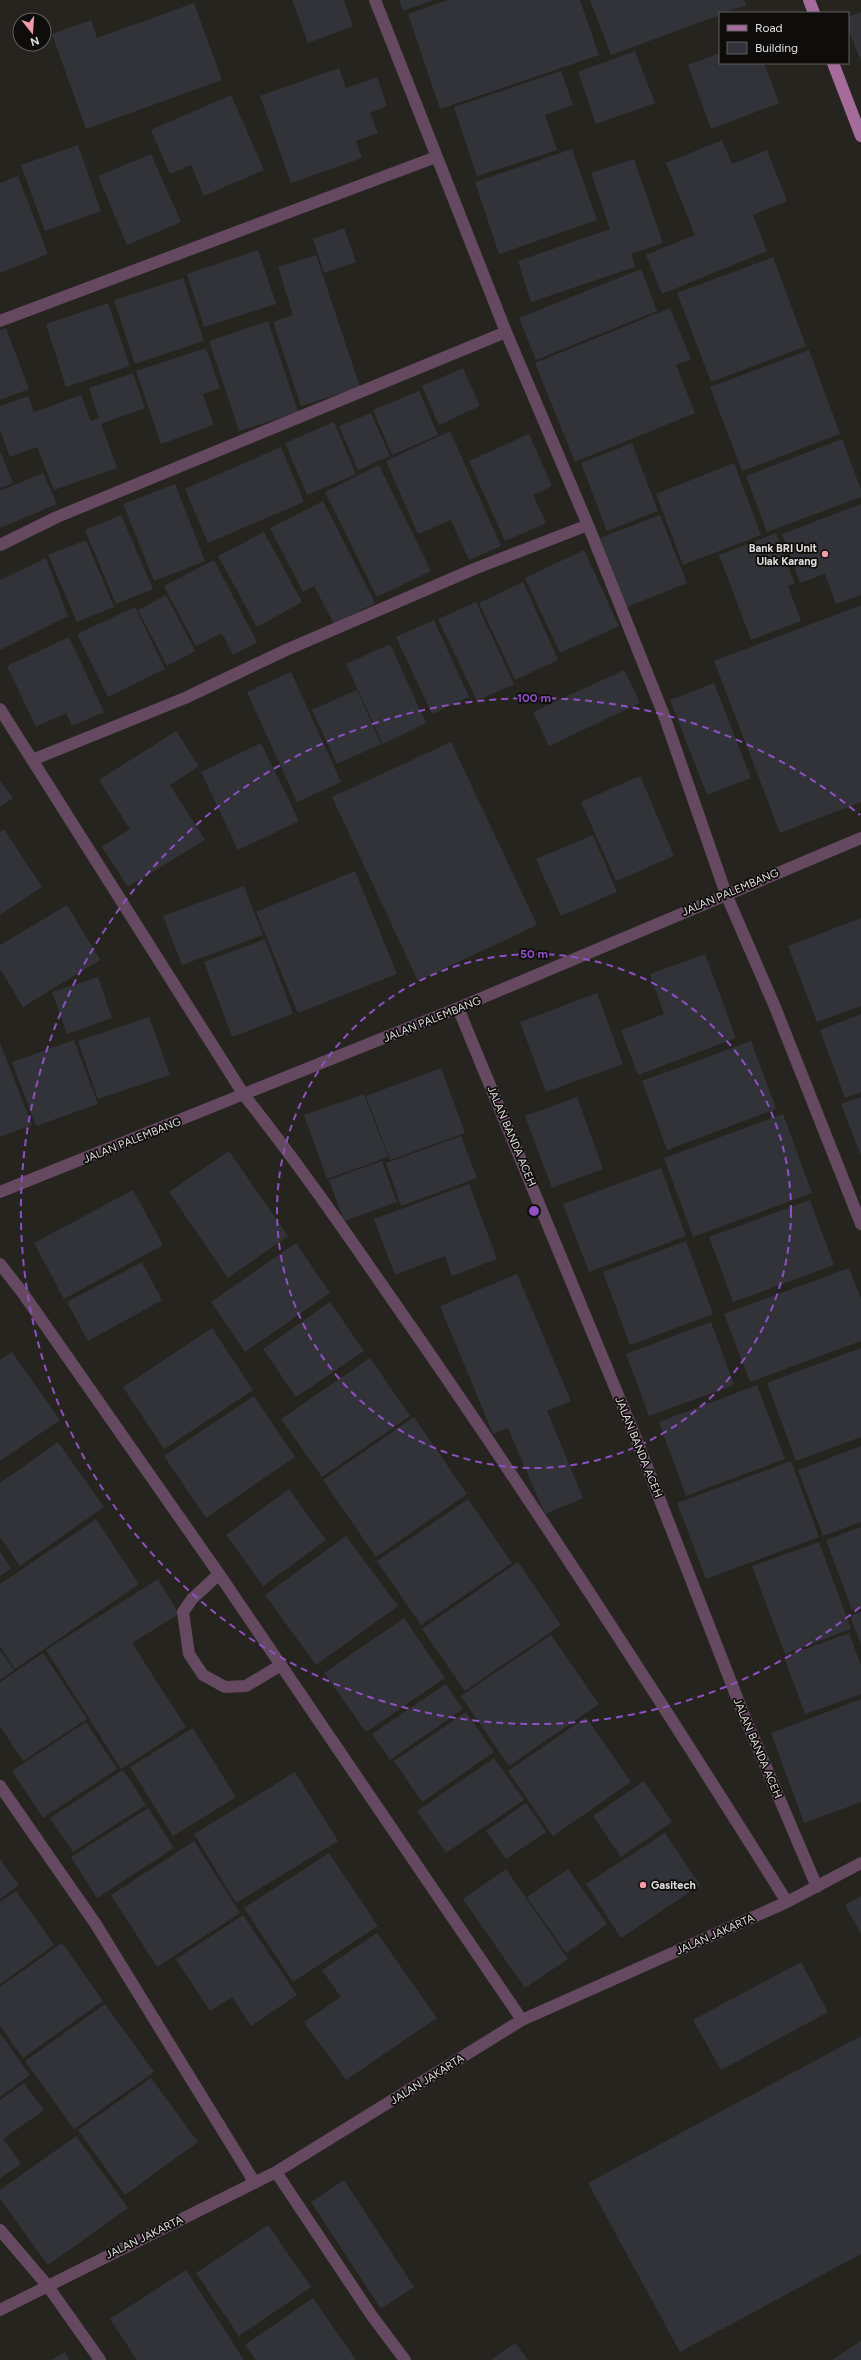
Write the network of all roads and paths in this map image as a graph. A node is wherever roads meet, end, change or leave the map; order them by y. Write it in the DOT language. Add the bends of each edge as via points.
graph roads {
  1 [pos="375,0"];
  2 [pos="809,0"];
  3 [pos="814,12"];
  4 [pos="833,64"];
  5 [pos="861,136"];
  6 [pos="436,157"];
  7 [pos="0,321"];
  8 [pos="506,332"];
  9 [pos="588,525"];
  10 [pos="0,545"];
  11 [pos="0,709"];
  12 [pos="32,760"];
  13 [pos="861,838"];
  14 [pos="726,894"];
  15 [pos="458,1008"];
  16 [pos="244,1094"];
  17 [pos="0,1192"];
  18 [pos="861,1224"];
  19 [pos="0,1264"];
  20 [pos="219,1574"];
  21 [pos="280,1665"];
  22 [pos="0,1786"];
  23 [pos="861,1863"];
  24 [pos="817,1886"];
  25 [pos="787,1902"];
  26 [pos="522,2020"];
  27 [pos="276,2172"];
  28 [pos="256,2183"];
  29 [pos="0,2230"];
  30 [pos="47,2285"];
  31 [pos="0,2310"];
  32 [pos="100,2360"];
  33 [pos="405,2360"];
  1 -- 6 [label="street"];
  2 -- 3 [label="main road"];
  4 -- 5 [label="main road"];
  6 -- 7 [label="street"];
  6 -- 8 [label="street"];
  8 -- 9 [label="street"];
  8 -- 10 [label="street" via="57,517"];
  9 -- 12 [label="street" via="474,569 286,650 185,698"];
  9 -- 14 [label="street" via="665,718"];
  11 -- 12 [label="street"];
  12 -- 16 [label="street"];
  13 -- 14 [label="street, JALAN PALEMBANG"];
  14 -- 15 [label="street, JALAN PALEMBANG"];
  14 -- 18 [label="street" via="775,1006"];
  15 -- 16 [label="street, JALAN PALEMBANG"];
  15 -- 24 [label="street, JALAN BANDA ACEH" via="635,1436 743,1713"];
  16 -- 17 [label="street, JALAN PALEMBANG"];
  16 -- 25 [label="street" via="291,1153 484,1432 647,1679"];
  19 -- 20 [label="street"];
  20 -- 21 [label="street"];
  20 -- 21 [label="street" via="192,1599 183,1612 189,1654 202,1675 225,1687 246,1686"];
  21 -- 26 [label="street"];
  22 -- 28 [label="street" via="95,1923"];
  23 -- 24 [label="street, JALAN JAKARTA"];
  24 -- 25 [label="street, JALAN JAKARTA"];
  25 -- 26 [label="street, JALAN JAKARTA"];
  26 -- 27 [label="street, JALAN JAKARTA"];
  27 -- 28 [label="street, JALAN JAKARTA"];
  27 -- 33 [label="street" via="372,2316"];
  28 -- 30 [label="street, JALAN JAKARTA"];
  29 -- 30 [label="street"];
  30 -- 31 [label="street, JALAN JAKARTA"];
  30 -- 32 [label="street"];
}
